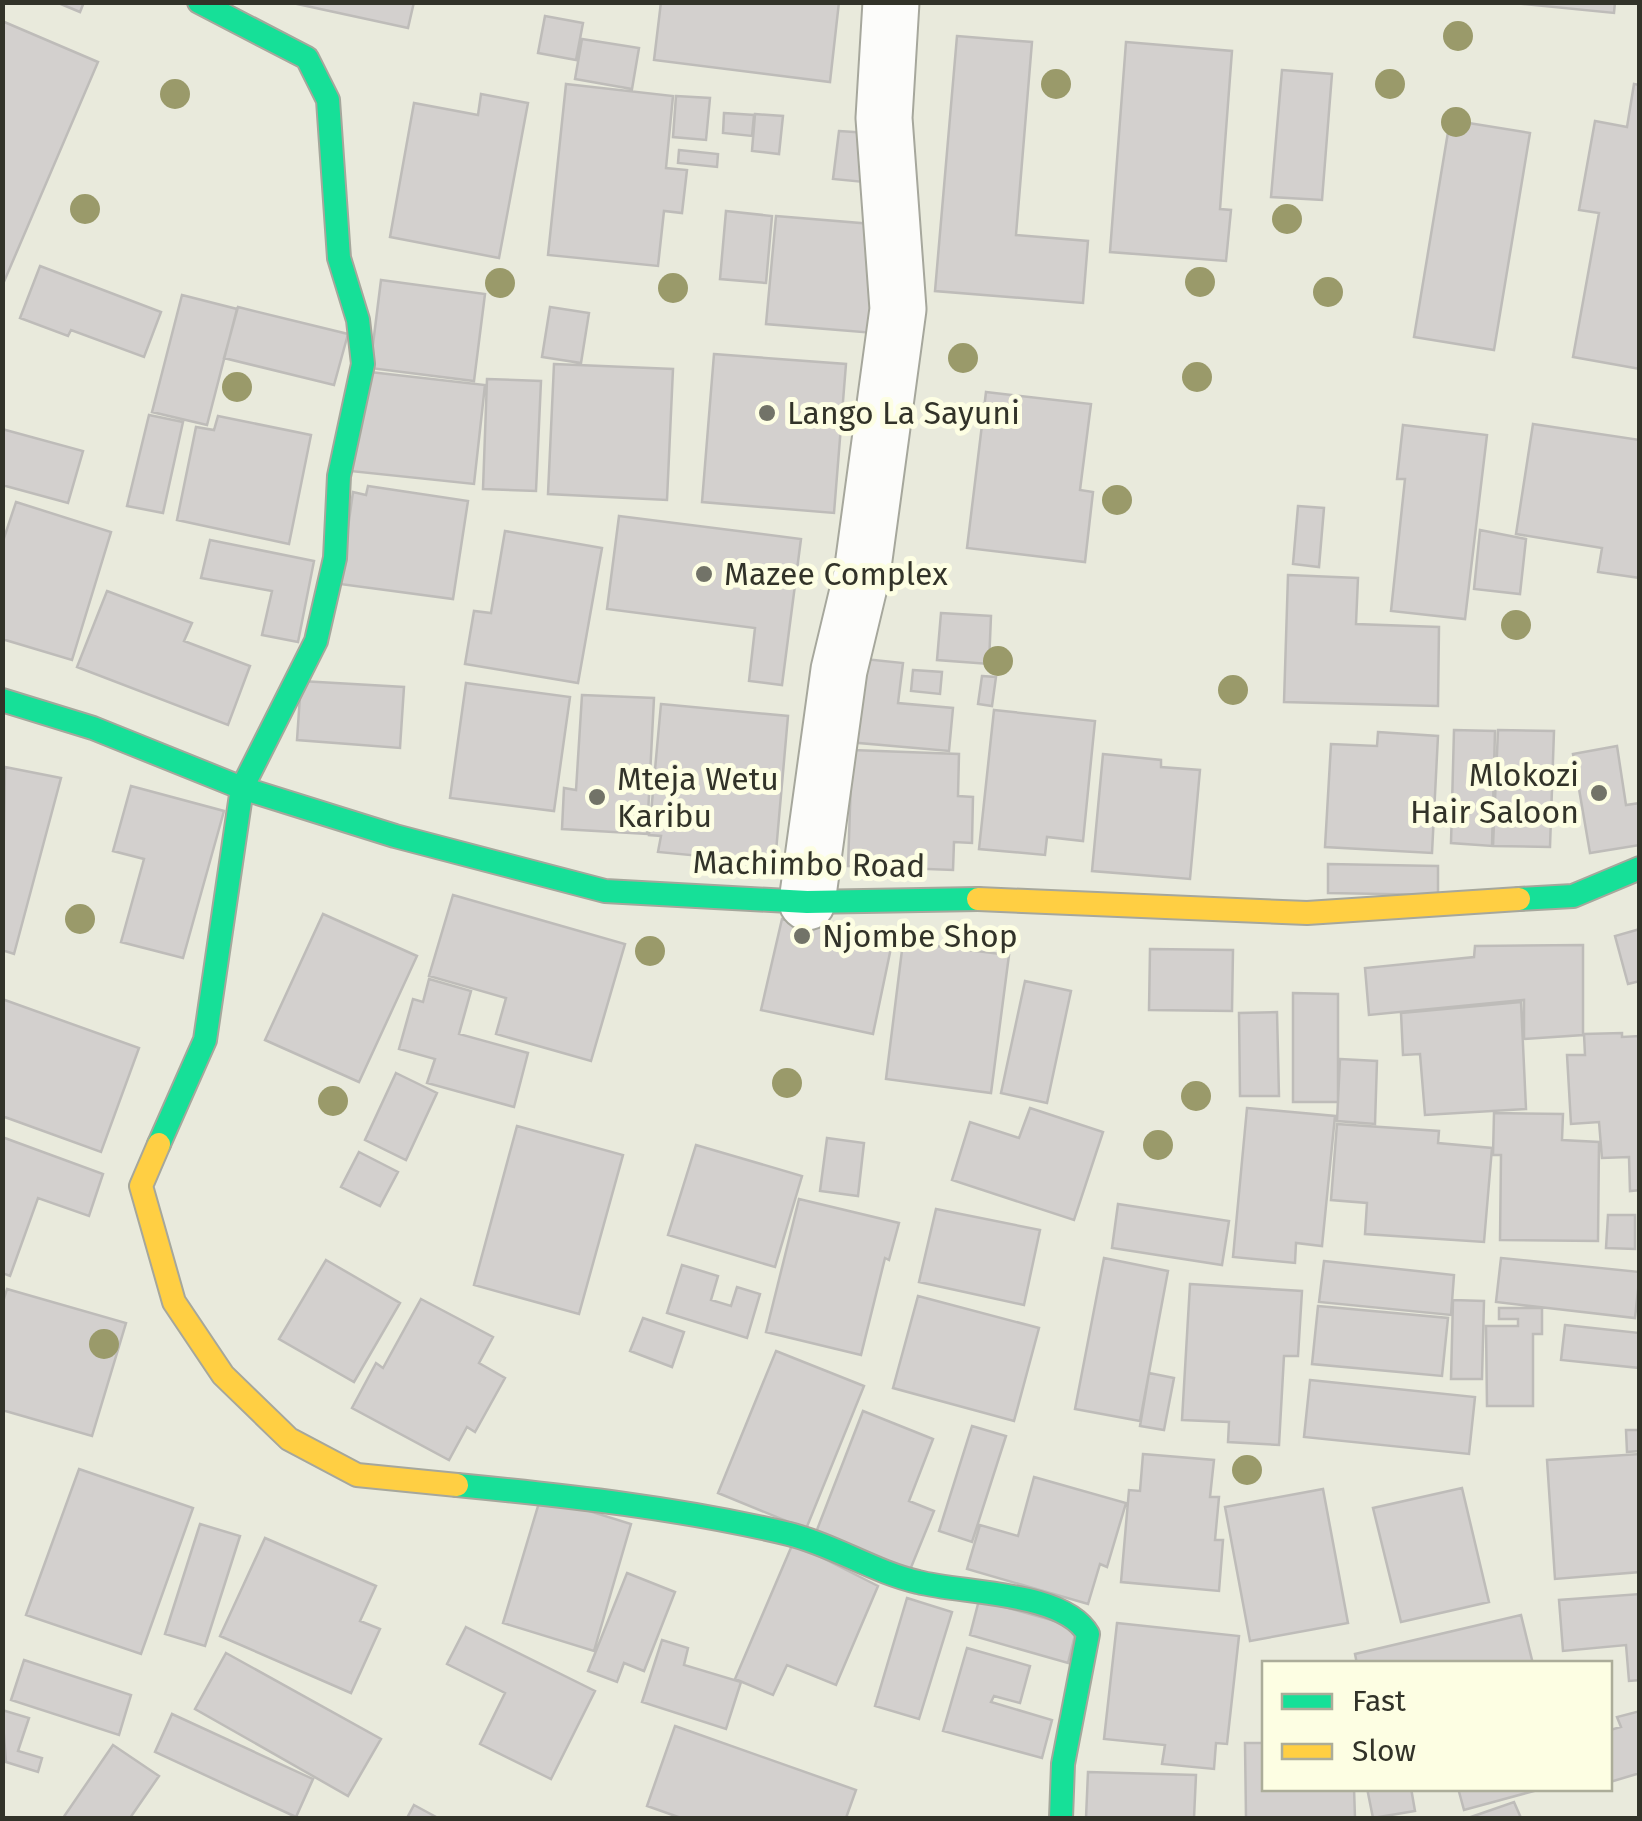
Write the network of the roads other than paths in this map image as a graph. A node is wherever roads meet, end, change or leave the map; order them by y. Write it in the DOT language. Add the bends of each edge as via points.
graph roads {
  1 [pos="199,2"];
  2 [pos="891,2"];
  3 [pos="2,700"];
  4 [pos="242,788"];
  5 [pos="1640,868"];
  6 [pos="807,902"];
  7 [pos="1061,1818"];
  1 -- 4 [label="street" via="306,58 328,100 339,258 363,343 339,476 335,558 316,641"];
  2 -- 6 [label="street" via="884,118 898,309"];
  3 -- 4 [label="street, Machimbo Road" via="94,728"];
  4 -- 6 [label="street, Machimbo Road" via="604,891"];
  4 -- 7 [label="street" via="205,1040 141,1186 174,1302 223,1375 288,1439 357,1474 613,1500 792,1534 916,1582 1049,1605 1080,1620 1088,1634 1063,1764"];
  5 -- 6 [label="street, Machimbo Road" via="1573,896 1307,913 948,897"];
}
